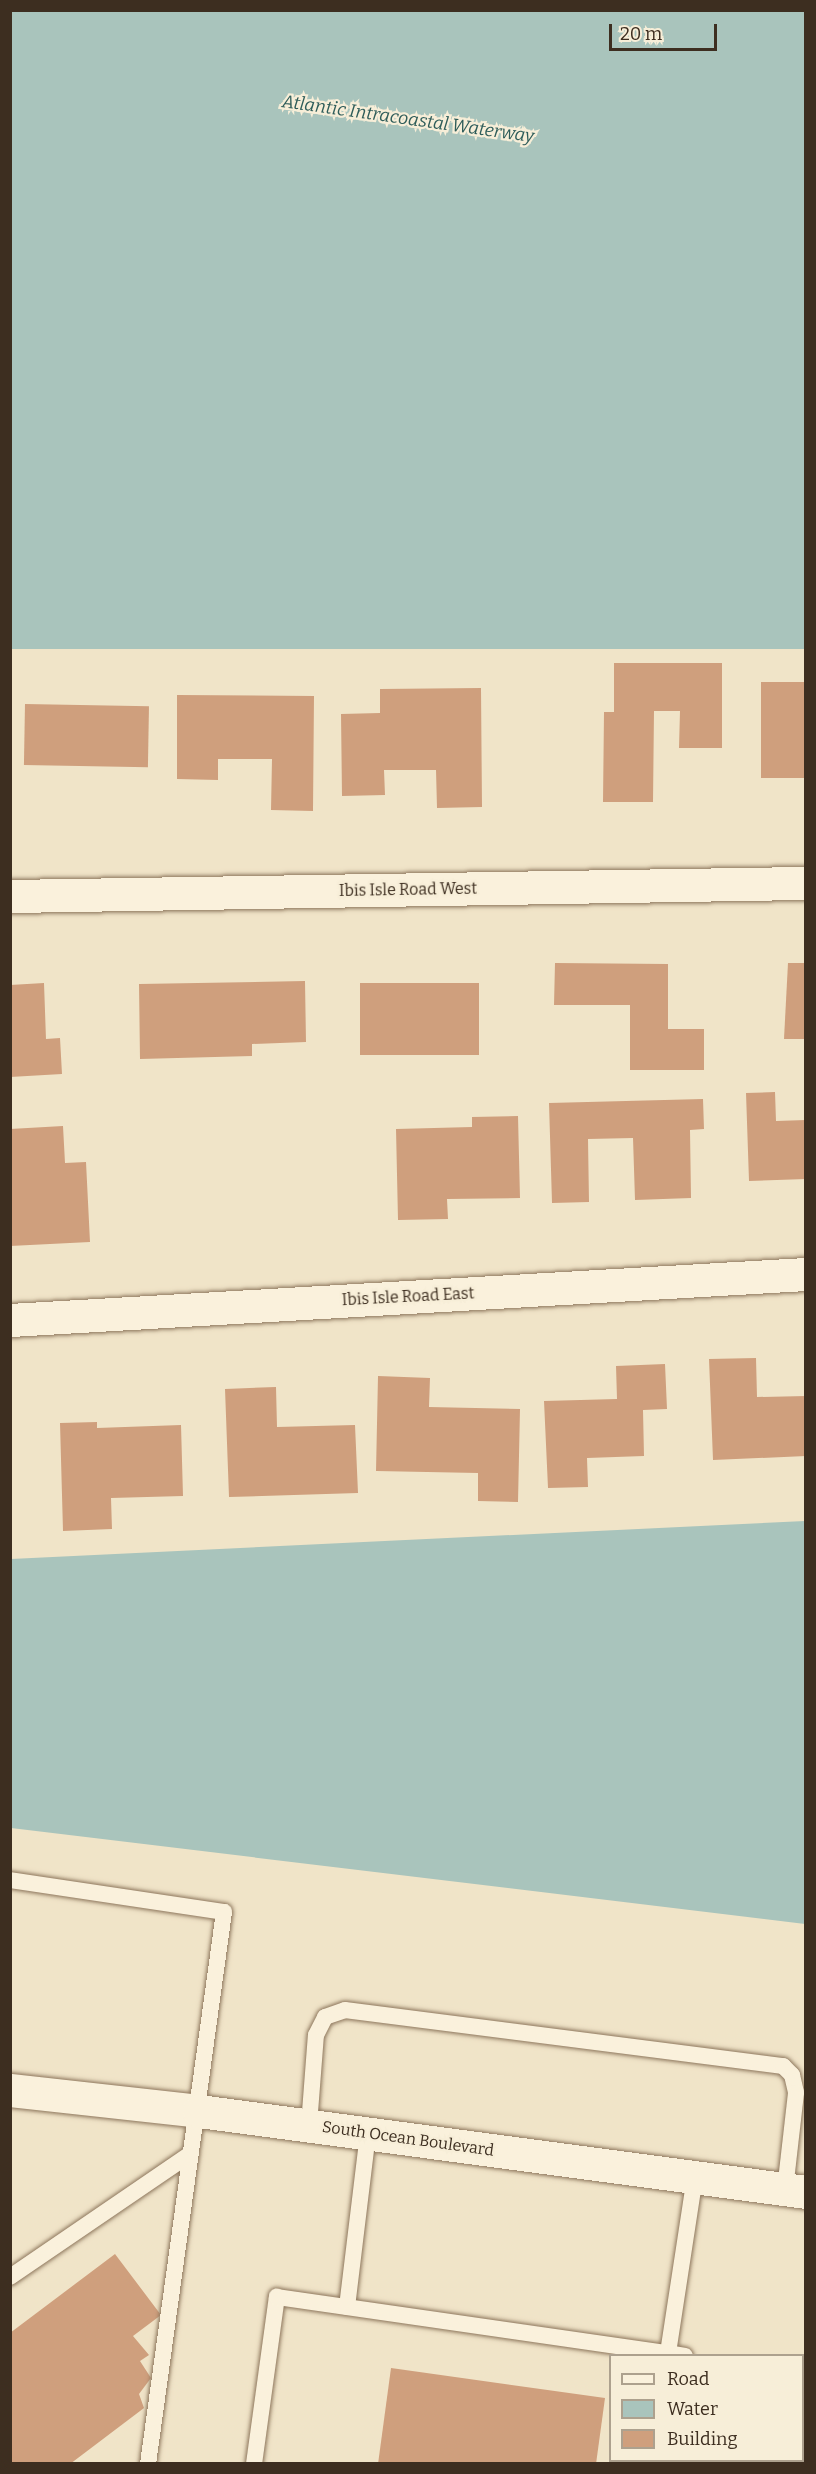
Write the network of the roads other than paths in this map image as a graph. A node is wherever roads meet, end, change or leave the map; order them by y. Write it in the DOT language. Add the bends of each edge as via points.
graph roads {
  1 [pos="806,883"];
  2 [pos="10,896"];
  3 [pos="806,1274"];
  4 [pos="10,1320"];
  5 [pos="10,1880"];
  6 [pos="10,2090"];
  7 [pos="199,2110"];
  8 [pos="309,2125"];
  9 [pos="368,2133"];
  10 [pos="190,2154"];
  11 [pos="695,2177"];
  12 [pos="795,2190"];
  13 [pos="10,2277"];
  14 [pos="347,2307"];
  15 [pos="668,2353"];
  16 [pos="676,2354"];
  17 [pos="148,2463"];
  18 [pos="254,2463"];
  1 -- 2 [label="street, Ibis Isle Road West"];
  3 -- 4 [label="street, Ibis Isle Road East"];
  5 -- 7 [label="lane" via="224,1912"];
  6 -- 7 [label="street, South Ocean Boulevard"];
  7 -- 8 [label="street, South Ocean Boulevard"];
  7 -- 10 [label="lane"];
  8 -- 9 [label="street, South Ocean Boulevard"];
  8 -- 12 [label="lane" via="316,2035 325,2018 345,2010 783,2066 792,2075 796,2093"];
  9 -- 11 [label="street, South Ocean Boulevard"];
  9 -- 14 [label="lane"];
  10 -- 13 [label="lane"];
  10 -- 17 [label="lane"];
  11 -- 12 [label="street, South Ocean Boulevard"];
  11 -- 15 [label="lane"];
  14 -- 15 [label="lane"];
  14 -- 18 [label="lane" via="277,2297"];
  15 -- 16 [label="lane"];
}
